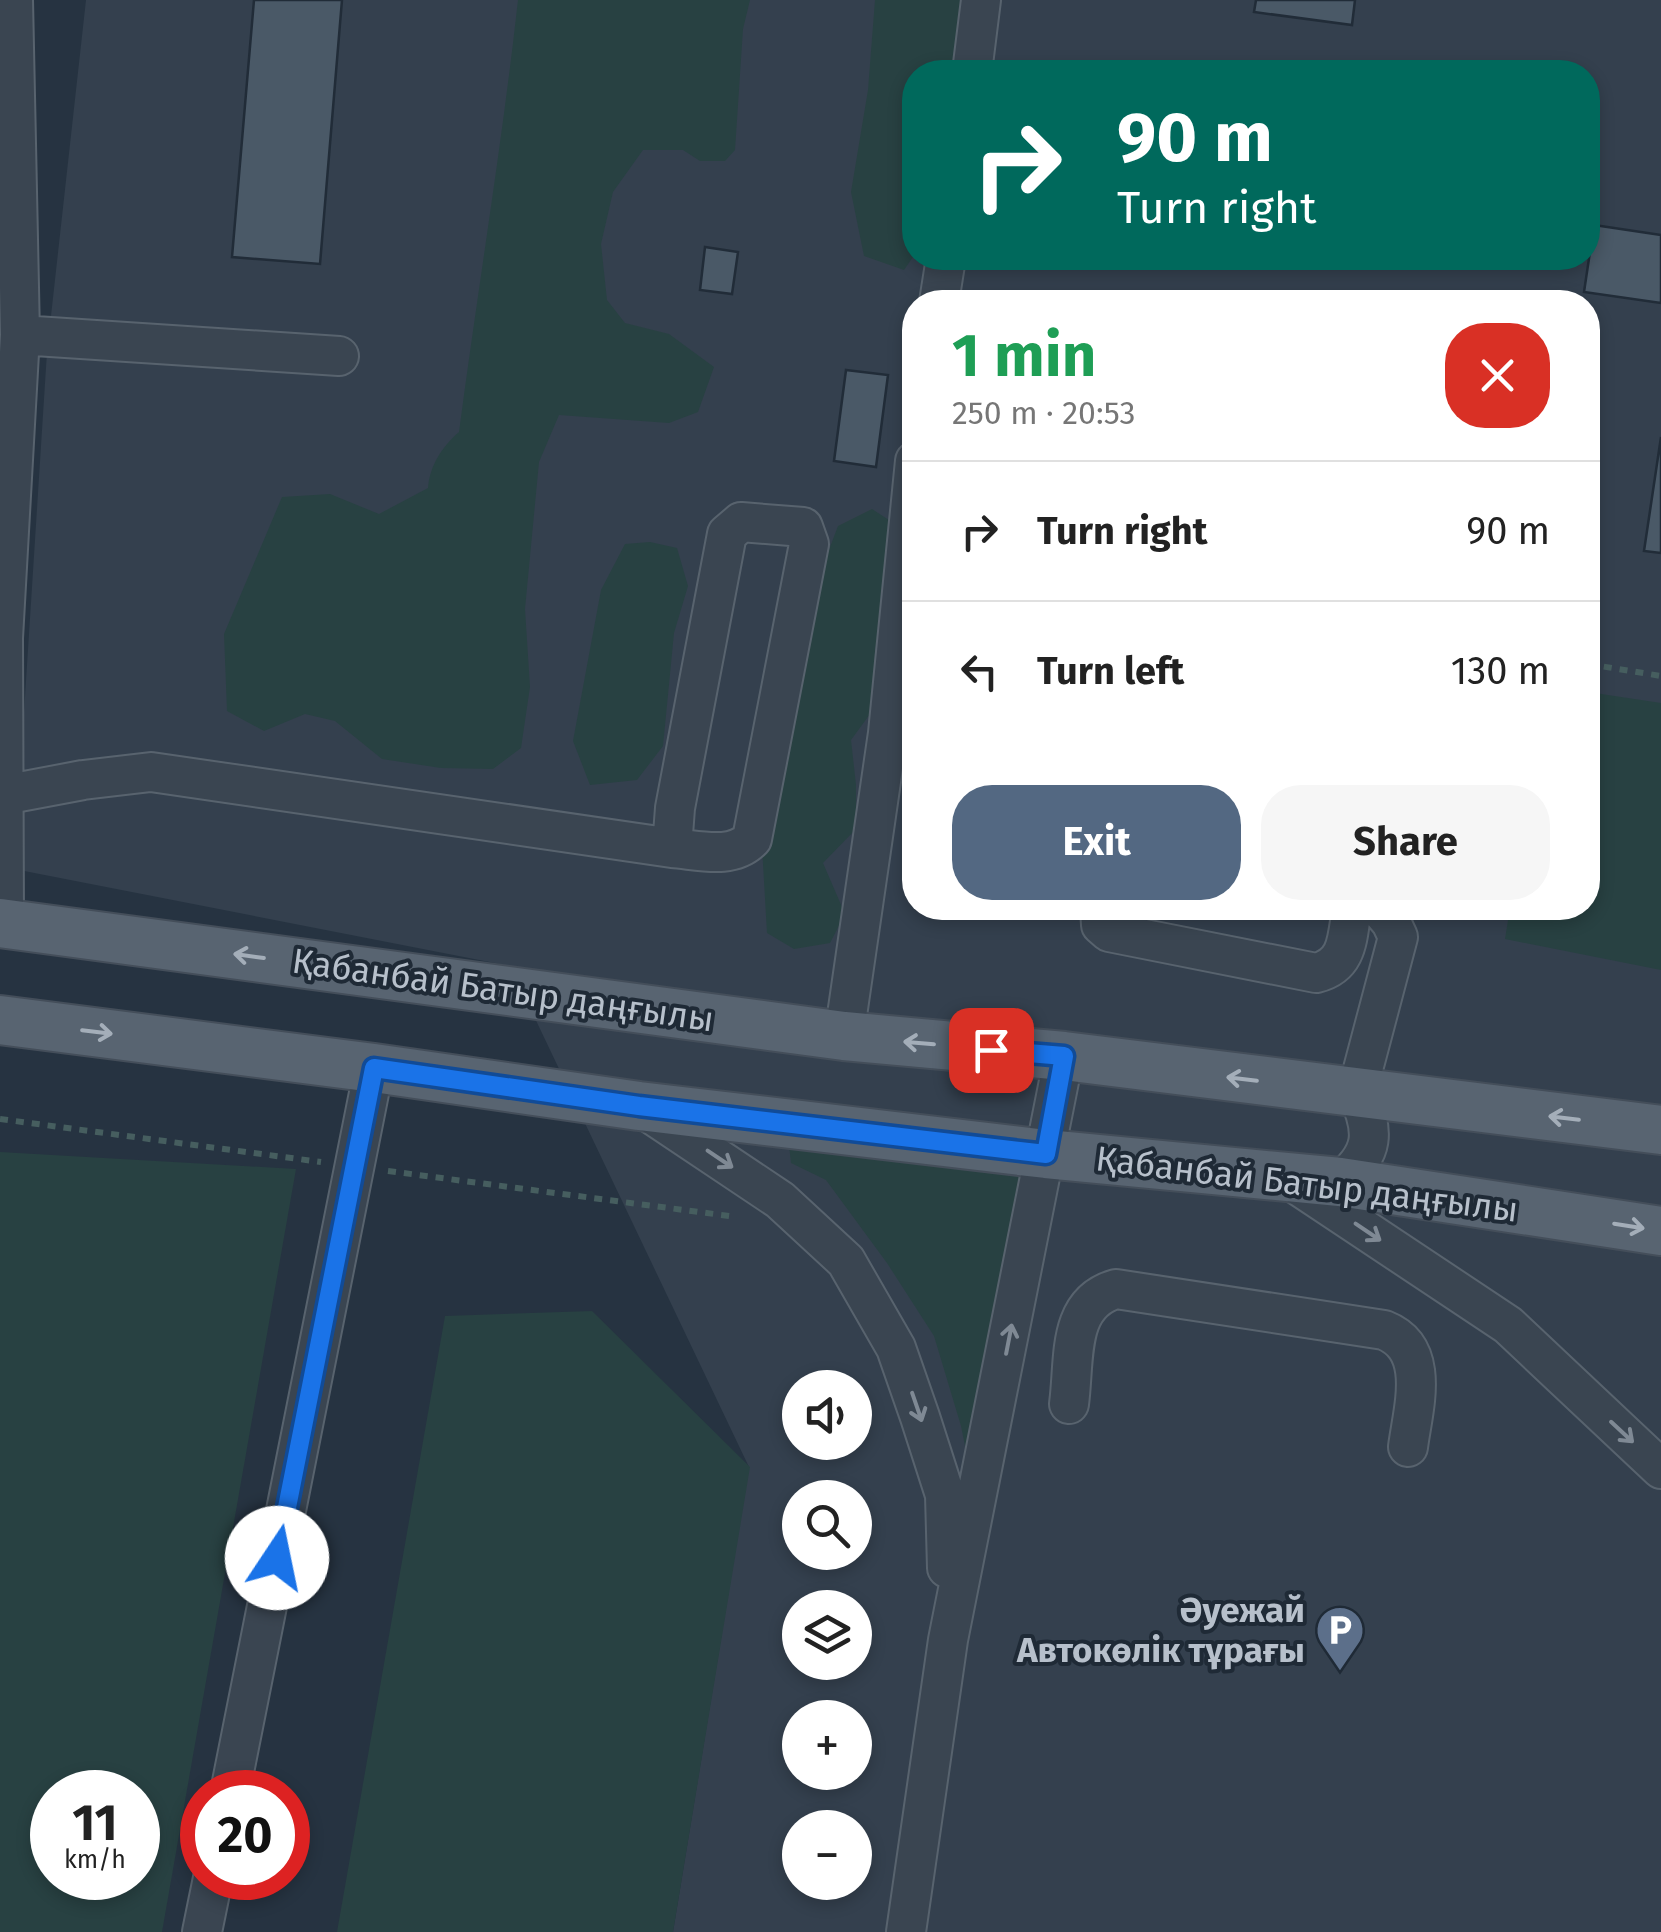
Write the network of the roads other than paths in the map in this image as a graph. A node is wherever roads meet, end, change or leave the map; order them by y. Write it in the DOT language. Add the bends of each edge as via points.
graph roads {
  1 [pos="13,0"];
  2 [pos="982,0"];
  3 [pos="974,60"];
  4 [pos="20,335"];
  5 [pos="339,356"];
  6 [pos="902,735"];
  7 [pos="3,796"];
  8 [pos="672,848"];
  9 [pos="1101,920"];
  10 [pos="1349,920"];
  11 [pos="1390,920"];
  12 [pos="2,923"];
  13 [pos="0,1020"];
  14 [pos="844,1036"];
  15 [pos="1064,1056"];
  16 [pos="374,1068"];
  17 [pos="1356,1092"];
  18 [pos="639,1106"];
  19 [pos="1661,1130"];
  20 [pos="1046,1154"];
  21 [pos="1287,1178"];
  22 [pos="1340,1182"];
  23 [pos="1661,1230"];
  24 [pos="1070,1404"];
  25 [pos="1408,1447"];
  26 [pos="1661,1469"];
  27 [pos="948,1640"];
  28 [pos="234,1770"];
  29 [pos="209,1900"];
  30 [pos="202,1932"];
  31 [pos="906,1932"];
  1 -- 4 [label="street"];
  2 -- 3 [label="street"];
  4 -- 5 [label="street"];
  4 -- 7 [label="street" via="2,638"];
  6 -- 14 [label="street"];
  7 -- 8 [label="street" via="151,772"];
  7 -- 12 [label="street"];
  8 -- 8 [label="street" via="729,852 752,839 809,544 803,527 741,522 728,534"];
  9 -- 10 [label="street" via="1109,932 1316,973 1341,957"];
  11 -- 17 [label="street" via="1398,937"];
  14 -- 12 [label="main road, Қабанбай Батыр даңғылы, one-way"];
  13 -- 16 [label="main road, Қабанбай Батыр даңғылы, one-way"];
  15 -- 14 [label="main road, Қабанбай Батыр даңғылы, one-way"];
  17 -- 15 [label="main road, Қабанбай Батыр даңғылы, one-way"];
  15 -- 20 [label="street"];
  16 -- 18 [label="main road, Қабанбай Батыр даңғылы"];
  16 -- 28 [label="street"];
  19 -- 17 [label="main road, Қабанбай Батыр даңғылы, one-way"];
  17 -- 22 [label="street" via="1370,1136 1365,1155"];
  18 -- 20 [label="main road, Қабанбай Батыр даңғылы"];
  18 -- 27 [label="street, one-way" via="780,1200 846,1261 896,1348 945,1495"];
  20 -- 21 [label="main road, Қабанбай Батыр даңғылы"];
  27 -- 20 [label="street, one-way"];
  21 -- 22 [label="main road, Қабанбай Батыр даңғылы"];
  21 -- 26 [label="street, one-way" via="1508,1325"];
  22 -- 23 [label="main road, Қабанбай Батыр даңғылы, one-way"];
  24 -- 25 [label="street" via="1080,1315 1100,1294 1116,1290 1396,1334 1417,1373"];
  27 -- 31 [label="street"];
  29 -- 30 [label="street"];
}
